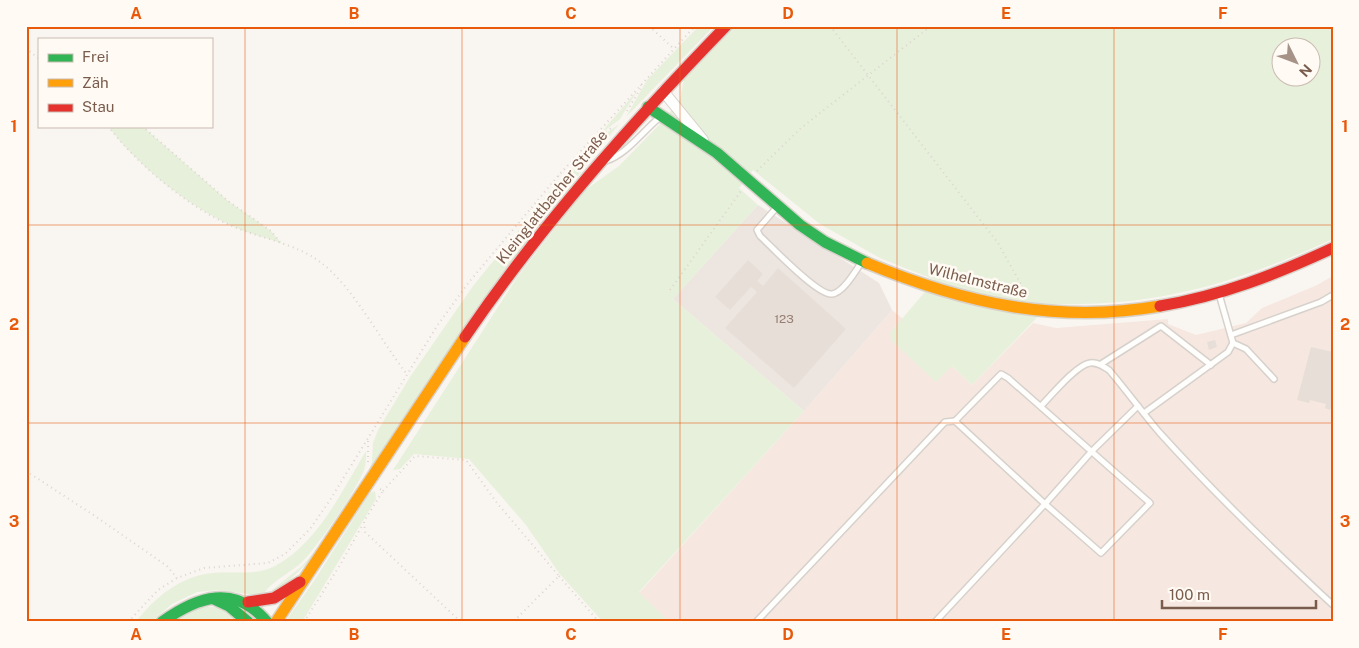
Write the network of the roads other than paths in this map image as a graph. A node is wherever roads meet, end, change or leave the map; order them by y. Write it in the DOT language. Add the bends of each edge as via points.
graph roads {
  1 [pos="726,26"];
  2 [pos="663,91"];
  3 [pos="648,107"];
  4 [pos="660,118"];
  5 [pos="708,147"];
  6 [pos="596,164"];
  7 [pos="777,207"];
  8 [pos="1333,248"];
  9 [pos="862,262"];
  10 [pos="1219,294"];
  11 [pos="1333,295"];
  12 [pos="1231,335"];
  13 [pos="1233,343"];
  14 [pos="1101,364"];
  15 [pos="1211,365"];
  16 [pos="1274,379"];
  17 [pos="1041,406"];
  18 [pos="1138,406"];
  19 [pos="1144,413"];
  20 [pos="955,421"];
  21 [pos="1092,451"];
  22 [pos="1045,504"];
  23 [pos="307,578"];
  24 [pos="214,599"];
  25 [pos="248,602"];
  26 [pos="1333,605"];
  27 [pos="162,622"];
  28 [pos="248,622"];
  29 [pos="267,622"];
  30 [pos="276,622"];
  31 [pos="756,622"];
  32 [pos="935,622"];
  1 -- 2 [label="street, Kleinglattbacher Straße"];
  2 -- 3 [label="street, Kleinglattbacher Straße"];
  2 -- 5 [label="street, Wilhelmstraße"];
  3 -- 4 [label="street, Wilhelmstraße"];
  3 -- 6 [label="street, Kleinglattbacher Straße"];
  4 -- 5 [label="street, Wilhelmstraße"];
  4 -- 6 [label="lane" via="615,158"];
  5 -- 7 [label="street, Wilhelmstraße"];
  6 -- 23 [label="street, Kleinglattbacher Straße" via="512,270"];
  7 -- 9 [label="street, Wilhelmstraße" via="826,242"];
  7 -- 9 [label="lane" via="757,230 760,236 827,294 840,290"];
  8 -- 10 [label="street, Wilhelmstraße" via="1254,284"];
  9 -- 10 [label="street, Wilhelmstraße" via="959,295 1018,309 1082,313 1128,311"];
  10 -- 12 [label="lane"];
  11 -- 12 [label="lane"];
  12 -- 13 [label="lane"];
  13 -- 15 [label="lane" via="1228,352"];
  13 -- 16 [label="lane" via="1246,349"];
  14 -- 15 [label="lane" via="1161,326"];
  14 -- 17 [label="lane" via="1089,363 1077,371"];
  14 -- 18 [label="lane"];
  15 -- 19 [label="lane"];
  17 -- 20 [label="lane" via="1001,374"];
  17 -- 21 [label="lane"];
  18 -- 19 [label="lane"];
  18 -- 21 [label="lane"];
  19 -- 26 [label="lane" via="1259,537"];
  20 -- 22 [label="lane"];
  20 -- 31 [label="lane" via="945,422"];
  21 -- 22 [label="lane"];
  21 -- 22 [label="lane" via="1150,503 1101,554"];
  22 -- 32 [label="lane"];
  23 -- 25 [label="street" via="274,598"];
  23 -- 30 [label="street, Kleinglattbacher Straße"];
  24 -- 25 [label="street" via="230,597"];
  24 -- 27 [label="street" via="184,606"];
  24 -- 28 [label="street" via="229,606"];
  25 -- 29 [label="street"];
}
